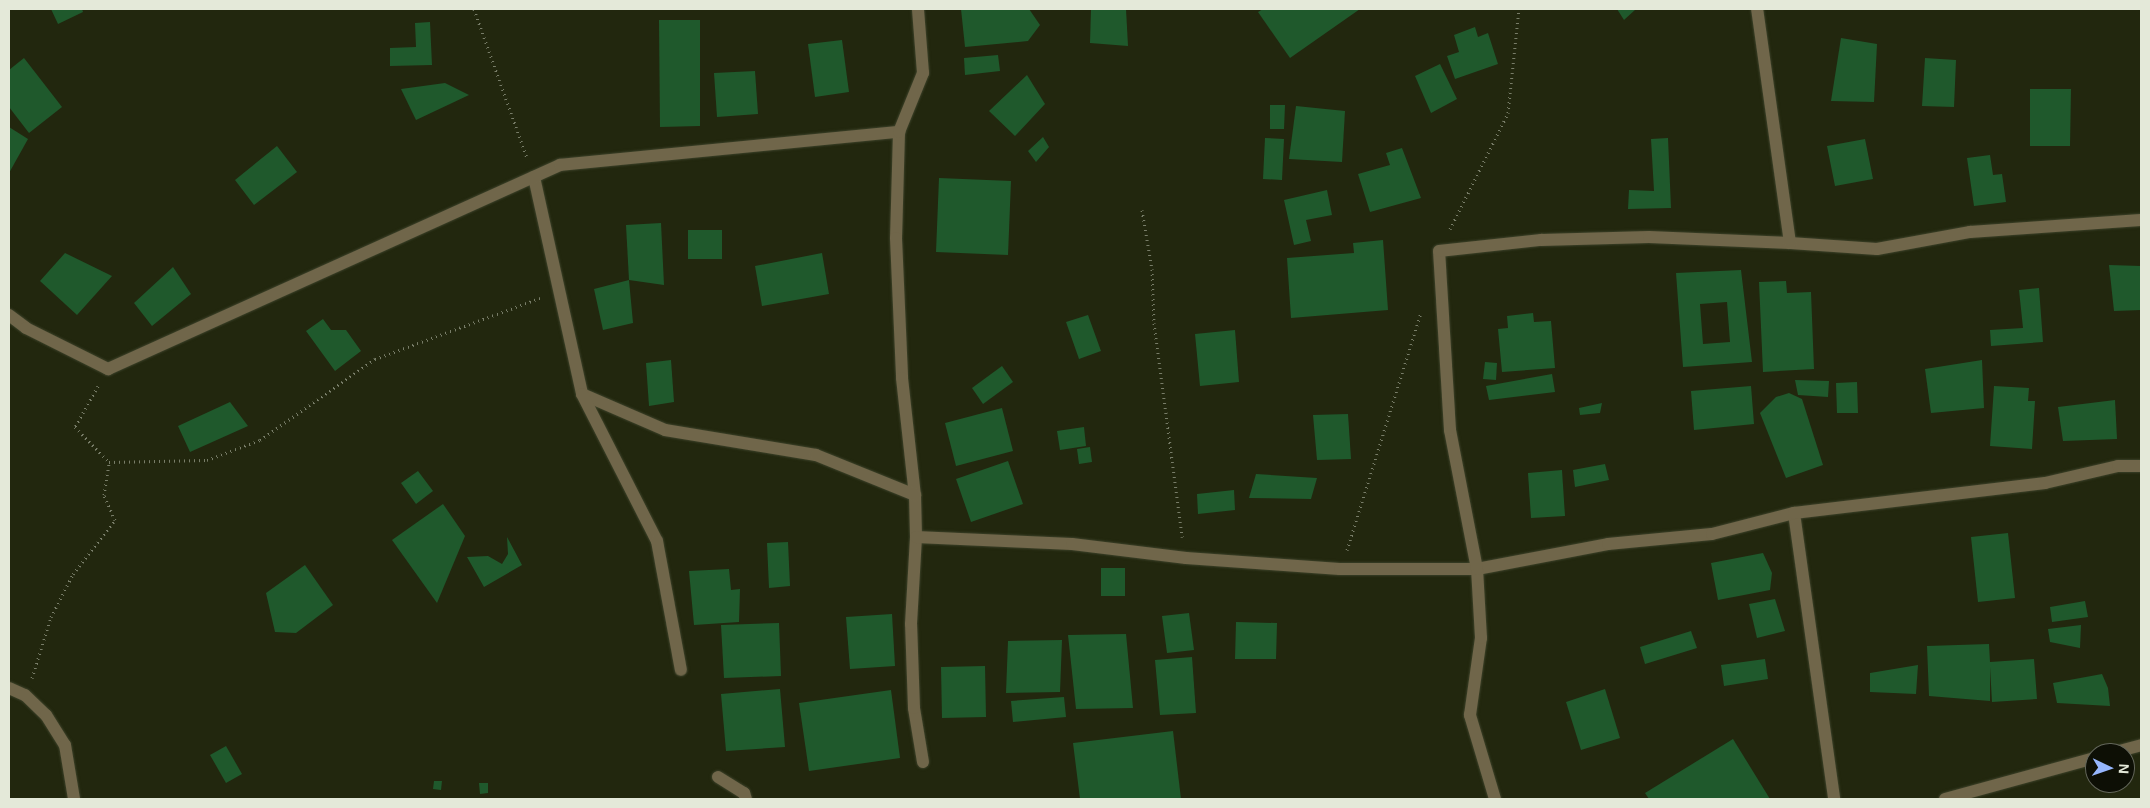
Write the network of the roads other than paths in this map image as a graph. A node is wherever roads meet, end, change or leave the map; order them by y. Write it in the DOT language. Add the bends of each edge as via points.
graph roads {
  1 [pos="918,9"];
  2 [pos="1757,9"];
  3 [pos="899,132"];
  4 [pos="534,177"];
  5 [pos="2141,220"];
  6 [pos="1790,243"];
  7 [pos="9,315"];
  8 [pos="582,394"];
  9 [pos="2141,466"];
  10 [pos="915,495"];
  11 [pos="1794,512"];
  12 [pos="916,537"];
  13 [pos="1477,569"];
  14 [pos="681,670"];
  15 [pos="9,688"];
  16 [pos="2085,761"];
  17 [pos="923,762"];
  18 [pos="718,777"];
  19 [pos="74,799"];
  20 [pos="746,799"];
  21 [pos="1495,799"];
  22 [pos="1834,799"];
  23 [pos="1945,799"];
  1 -- 3 [label="street" via="923,74"];
  2 -- 6 [label="street"];
  3 -- 4 [label="street" via="560,165"];
  3 -- 10 [label="street" via="896,238 901,368"];
  4 -- 7 [label="street" via="108,369 26,328"];
  4 -- 8 [label="street"];
  5 -- 6 [label="street" via="1970,232 1877,250"];
  6 -- 13 [label="street" via="1649,236 1541,240 1439,251 1450,430"];
  8 -- 10 [label="street" via="665,430 816,455"];
  8 -- 14 [label="street" via="657,541"];
  9 -- 11 [label="street" via="2118,466 2045,483"];
  10 -- 12 [label="street"];
  11 -- 13 [label="street" via="1712,534 1608,544"];
  11 -- 22 [label="street"];
  12 -- 13 [label="street" via="1072,544 1186,558 1340,569"];
  12 -- 17 [label="street" via="911,633 914,708"];
  13 -- 21 [label="street" via="1481,638 1470,715"];
  15 -- 19 [label="street" via="25,694 46,715 65,745"];
  16 -- 23 [label="street"];
  18 -- 20 [label="street" via="744,793"];
}
